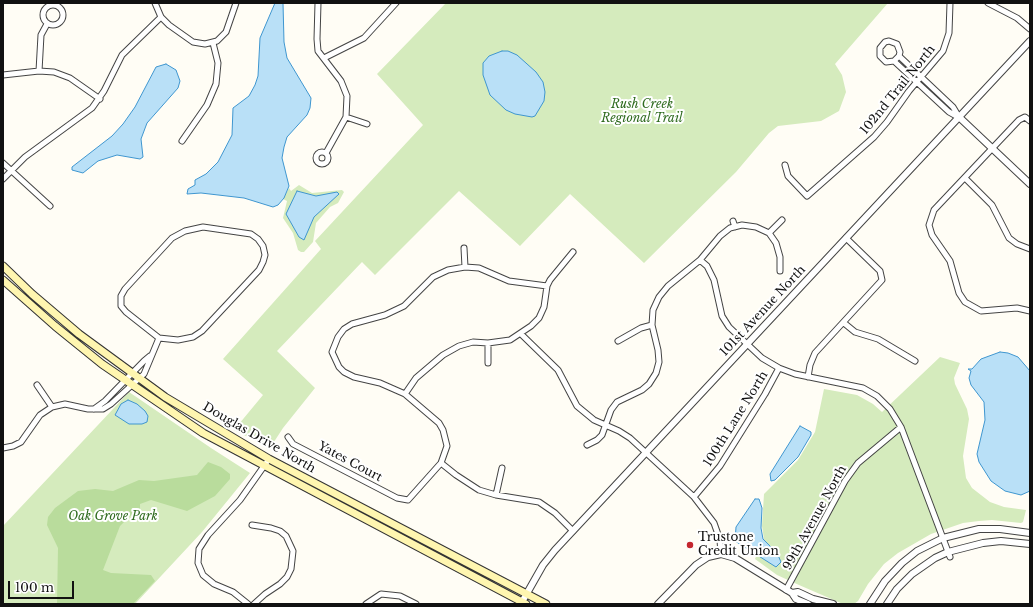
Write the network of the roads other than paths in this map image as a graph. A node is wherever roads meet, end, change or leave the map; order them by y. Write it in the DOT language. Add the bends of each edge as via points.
graph roads {
  1 [pos="155,3"];
  2 [pos="236,3"];
  3 [pos="318,3"];
  4 [pos="396,3"];
  5 [pos="950,3"];
  6 [pos="988,3"];
  7 [pos="161,17"];
  8 [pos="47,24"];
  9 [pos="1030,29"];
  10 [pos="1030,41"];
  11 [pos="213,43"];
  12 [pos="899,56"];
  13 [pos="324,58"];
  14 [pos="894,61"];
  15 [pos="38,71"];
  16 [pos="3,75"];
  17 [pos="921,76"];
  18 [pos="916,82"];
  19 [pos="100,98"];
  20 [pos="346,117"];
  21 [pos="959,117"];
  22 [pos="1030,121"];
  23 [pos="367,124"];
  24 [pos="182,141"];
  25 [pos="993,149"];
  26 [pos="326,153"];
  27 [pos="3,163"];
  28 [pos="785,165"];
  29 [pos="11,170"];
  30 [pos="965,178"];
  31 [pos="3,179"];
  32 [pos="1030,184"];
  33 [pos="50,206"];
  34 [pos="782,220"];
  35 [pos="733,221"];
  36 [pos="735,227"];
  37 [pos="769,234"];
  38 [pos="846,238"];
  39 [pos="464,248"];
  40 [pos="1030,249"];
  41 [pos="573,252"];
  42 [pos="700,260"];
  43 [pos="3,266"];
  44 [pos="465,266"];
  45 [pos="780,271"];
  46 [pos="3,280"];
  47 [pos="547,286"];
  48 [pos="1030,311"];
  49 [pos="844,322"];
  50 [pos="652,325"];
  51 [pos="521,334"];
  52 [pos="159,338"];
  53 [pos="618,341"];
  54 [pos="488,344"];
  55 [pos="747,344"];
  56 [pos="150,356"];
  57 [pos="915,361"];
  58 [pos="488,363"];
  59 [pos="779,368"];
  60 [pos="131,373"];
  61 [pos="808,377"];
  62 [pos="139,379"];
  63 [pos="124,380"];
  64 [pos="37,385"];
  65 [pos="131,385"];
  66 [pos="405,394"];
  67 [pos="52,407"];
  68 [pos="94,409"];
  69 [pos="606,424"];
  70 [pos="901,427"];
  71 [pos="288,437"];
  72 [pos="587,445"];
  73 [pos="3,448"];
  74 [pos="646,452"];
  75 [pos="269,459"];
  76 [pos="441,463"];
  77 [pos="264,466"];
  78 [pos="502,468"];
  79 [pos="496,495"];
  80 [pos="694,497"];
  81 [pos="252,525"];
  82 [pos="573,531"];
  83 [pos="1030,533"];
  84 [pos="943,538"];
  85 [pos="1030,544"];
  86 [pos="721,554"];
  87 [pos="949,554"];
  88 [pos="786,590"];
  89 [pos="792,593"];
  90 [pos="527,594"];
  91 [pos="523,603"];
  92 [pos="248,604"];
  93 [pos="254,604"];
  94 [pos="366,604"];
  95 [pos="416,604"];
  96 [pos="546,604"];
  97 [pos="658,604"];
  98 [pos="808,604"];
  99 [pos="833,604"];
  100 [pos="870,604"];
  101 [pos="887,604"];
  1 -- 7 [label="street"];
  2 -- 11 [label="street" via="229,28"];
  3 -- 13 [label="street" via="317,43 318,51"];
  4 -- 13 [label="street" via="364,38"];
  5 -- 17 [label="street, 102nd Trail North" via="948,48"];
  6 -- 9 [label="street" via="1017,18"];
  7 -- 11 [label="street" via="173,29 193,42"];
  7 -- 19 [label="street" via="122,55"];
  8 -- 8 [label="street" via="54,26 60,23 64,13 60,7 54,5 45,9 43,15"];
  8 -- 15 [label="street" via="41,35"];
  10 -- 21 [label="street, 101st Avenue North"];
  11 -- 24 [label="street" via="218,63 216,84 207,105"];
  12 -- 14 [label="street"];
  12 -- 14 [label="street" via="899,48 893,42 885,42 879,52 886,62"];
  12 -- 17 [label="street"];
  13 -- 20 [label="street" via="344,86 347,96"];
  14 -- 18 [label="street"];
  15 -- 16 [label="street"];
  15 -- 19 [label="street" via="54,72 70,78"];
  17 -- 18 [label="street, 102nd Trail North"];
  17 -- 21 [label="street" via="953,107"];
  18 -- 21 [label="street" via="949,112"];
  18 -- 28 [label="street, 102nd Trail North" via="874,136 828,180 807,196 788,176"];
  19 -- 29 [label="street" via="86,114 25,157"];
  20 -- 23 [label="street"];
  20 -- 26 [label="street"];
  21 -- 25 [label="street"];
  21 -- 38 [label="street, 101st Avenue North"];
  22 -- 25 [label="street" via="1022,118"];
  25 -- 30 [label="street"];
  25 -- 32 [label="street"];
  27 -- 29 [label="street"];
  29 -- 31 [label="street"];
  29 -- 33 [label="street"];
  30 -- 40 [label="street" via="992,205 1009,238"];
  30 -- 48 [label="street" via="934,210 929,225 932,235 950,261 959,293 969,305 981,311 1017,308"];
  34 -- 37 [label="street"];
  35 -- 36 [label="street"];
  36 -- 37 [label="street" via="756,227"];
  36 -- 42 [label="street" via="725,231"];
  37 -- 45 [label="street" via="776,243"];
  38 -- 49 [label="street" via="880,271 882,277 879,285"];
  38 -- 55 [label="street, 101st Avenue North"];
  39 -- 44 [label="street"];
  41 -- 47 [label="street" via="553,274"];
  42 -- 50 [label="street" via="668,286 659,297 653,310"];
  42 -- 55 [label="street" via="714,280 722,316 728,327"];
  43 -- 60 [label="main road, Douglas Drive North" via="62,320"];
  44 -- 47 [label="street" via="479,268 509,281"];
  44 -- 66 [label="street" via="434,277 412,299 393,312 352,324 344,329 334,346 332,352 344,372"];
  46 -- 63 [label="main road, Douglas Drive North" via="55,326"];
  47 -- 51 [label="street" via="544,307 539,318"];
  49 -- 57 [label="street" via="856,332 878,338"];
  49 -- 61 [label="street" via="813,356"];
  50 -- 53 [label="street"];
  50 -- 69 [label="street" via="659,362 656,373 642,390 617,402"];
  51 -- 54 [label="street" via="510,340"];
  51 -- 69 [label="street" via="558,370 577,406 594,420"];
  52 -- 52 [label="street" via="178,340 193,337 202,331 262,266 265,250 258,239 243,232 203,228 185,231 168,242 125,288 120,301 126,312"];
  52 -- 56 [label="street"];
  54 -- 58 [label="street"];
  54 -- 66 [label="street" via="473,342 443,355 416,378"];
  55 -- 59 [label="street" via="762,358"];
  55 -- 74 [label="street, 101st Avenue North"];
  56 -- 60 [label="street"];
  56 -- 62 [label="street" via="144,374"];
  59 -- 61 [label="street"];
  59 -- 80 [label="street, 100th Lane North" via="720,466"];
  60 -- 62 [label="main road, Douglas Drive North"];
  60 -- 63 [label="street"];
  61 -- 70 [label="street" via="863,388 877,396 890,409"];
  62 -- 65 [label="street"];
  62 -- 75 [label="main road, Douglas Drive North"];
  63 -- 65 [label="main road, Douglas Drive North"];
  63 -- 68 [label="street"];
  64 -- 67 [label="street"];
  65 -- 68 [label="street" via="107,407"];
  65 -- 77 [label="main road, Douglas Drive North" via="204,432"];
  66 -- 76 [label="street" via="439,423 443,430 447,446"];
  67 -- 68 [label="street" via="64,404"];
  67 -- 73 [label="street" via="40,415 21,442"];
  69 -- 72 [label="street" via="602,435"];
  69 -- 74 [label="street"];
  70 -- 84 [label="street"];
  70 -- 88 [label="street, 99th Avenue North" via="858,463 845,481"];
  71 -- 76 [label="street, Yates Court" via="294,444 405,500 412,496"];
  74 -- 80 [label="street"];
  74 -- 82 [label="street, 101st Avenue North"];
  75 -- 77 [label="street"];
  75 -- 90 [label="main road, Douglas Drive North"];
  76 -- 79 [label="street" via="479,490"];
  77 -- 91 [label="main road, Douglas Drive North"];
  77 -- 92 [label="street" via="240,500 202,542 198,557 200,569 208,580 233,592"];
  78 -- 79 [label="street"];
  79 -- 82 [label="street" via="539,502 555,513"];
  80 -- 86 [label="street" via="714,523 720,540"];
  81 -- 93 [label="street" via="280,531 286,536 293,551 291,569 287,577"];
  82 -- 90 [label="street, 101st Avenue North" via="543,565"];
  83 -- 84 [label="street" via="979,529"];
  84 -- 87 [label="street"];
  84 -- 100 [label="street" via="917,551 902,563 885,581"];
  85 -- 87 [label="street" via="993,542 972,545"];
  86 -- 88 [label="street" via="735,558"];
  86 -- 97 [label="street" via="696,565"];
  87 -- 101 [label="street" via="935,558 912,574"];
  88 -- 89 [label="street"];
  89 -- 98 [label="street" via="796,599"];
  89 -- 99 [label="street" via="798,592"];
  90 -- 91 [label="street, 101st Avenue North"];
  90 -- 96 [label="main road, Douglas Drive North"];
  94 -- 95 [label="street" via="381,594 400,596"];
}
